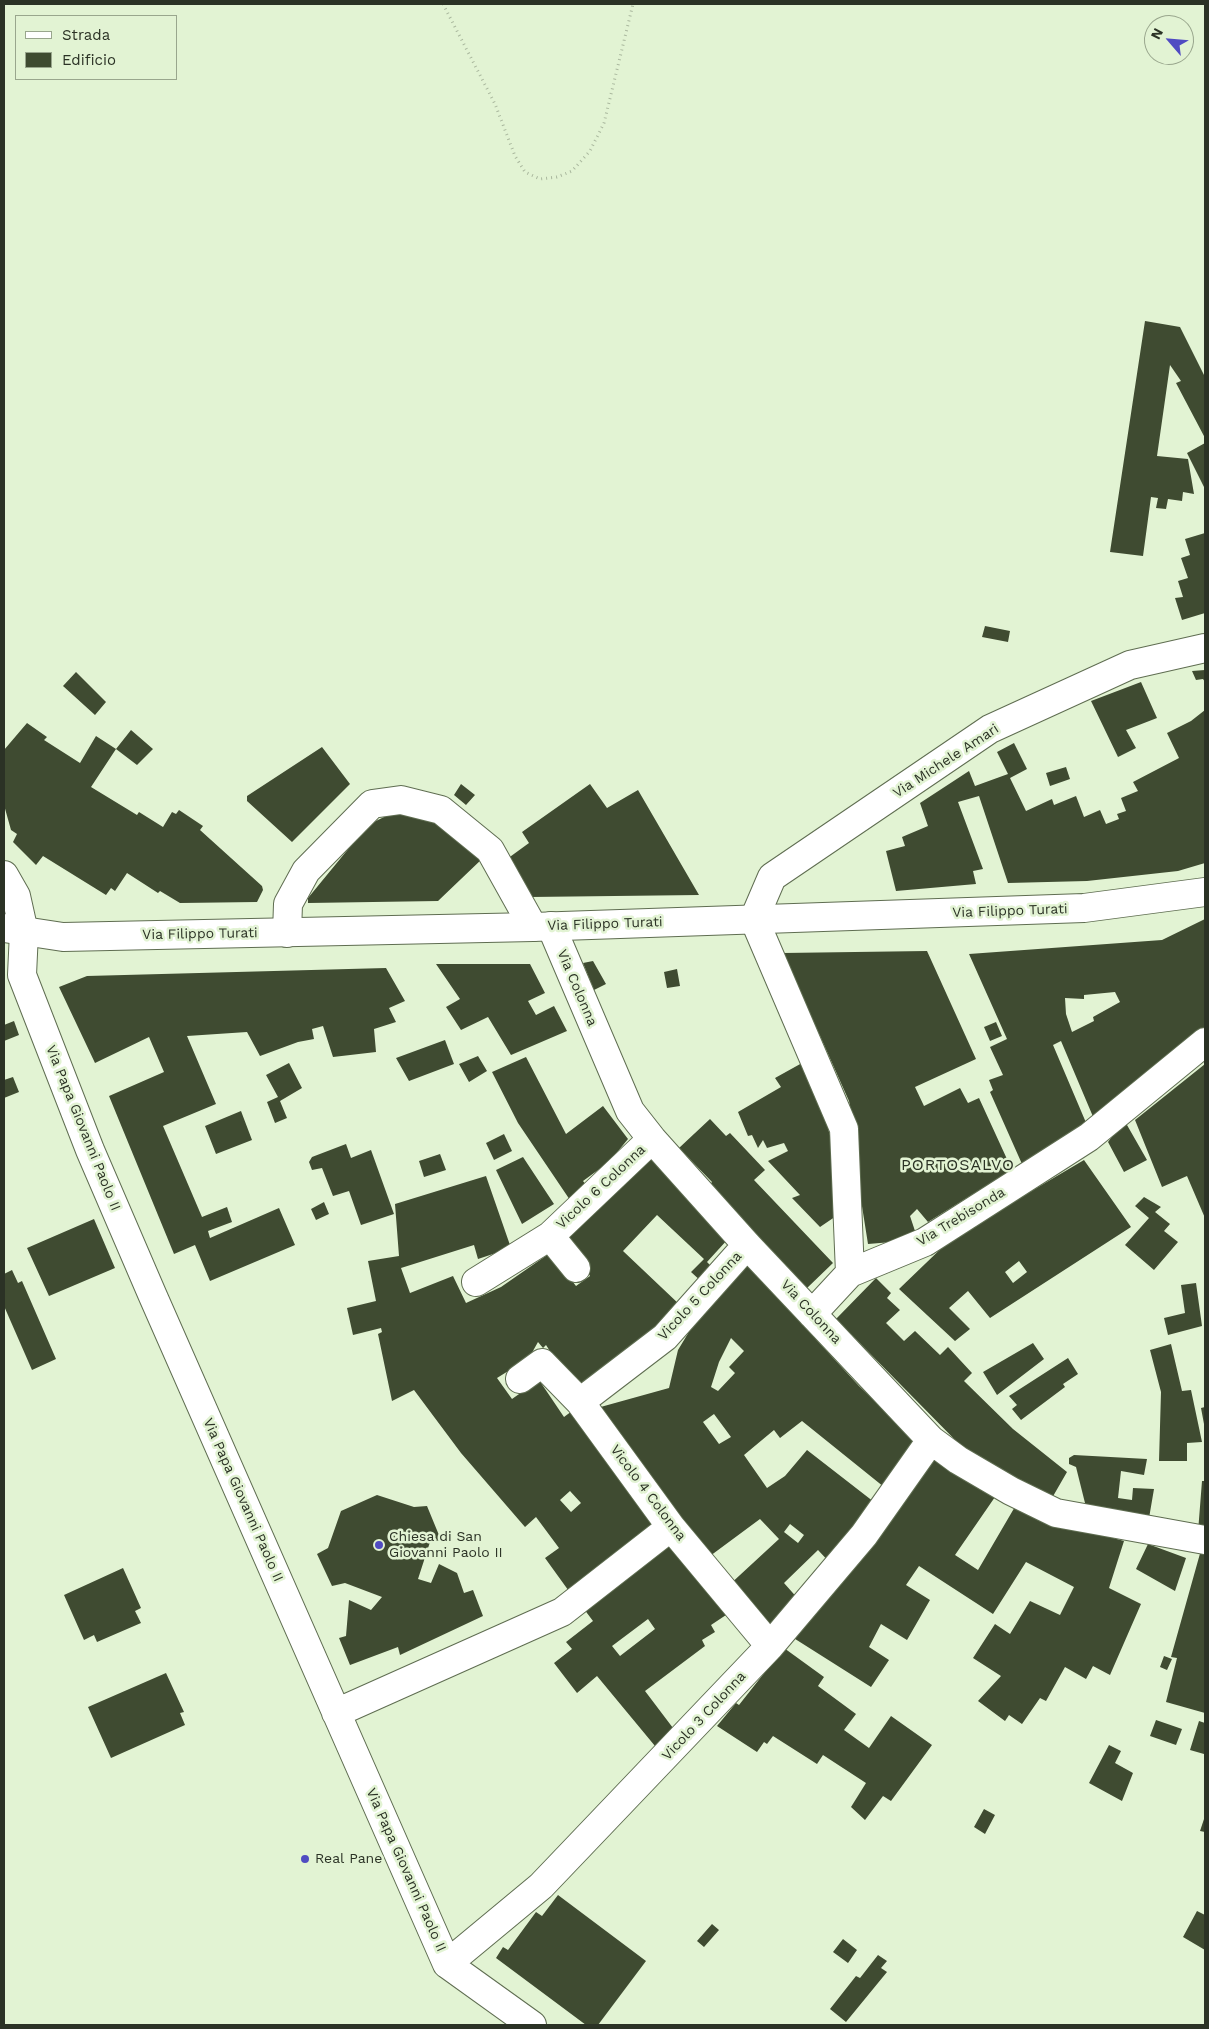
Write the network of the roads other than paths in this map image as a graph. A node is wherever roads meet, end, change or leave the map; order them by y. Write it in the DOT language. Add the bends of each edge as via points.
graph roads {
  1 [pos="1205,648"];
  2 [pos="4,875"];
  3 [pos="1205,892"];
  4 [pos="754,919"];
  5 [pos="542,927"];
  6 [pos="14,930"];
  7 [pos="287,933"];
  8 [pos="1205,1042"];
  9 [pos="652,1139"];
  10 [pos="550,1236"];
  11 [pos="747,1245"];
  12 [pos="576,1268"];
  13 [pos="850,1273"];
  14 [pos="476,1282"];
  15 [pos="812,1314"];
  16 [pos="520,1380"];
  17 [pos="580,1402"];
  18 [pos="931,1440"];
  19 [pos="672,1527"];
  20 [pos="1205,1540"];
  21 [pos="770,1646"];
  22 [pos="336,1713"];
  23 [pos="448,1964"];
  24 [pos="532,2025"];
  1 -- 4 [label="street, Via Michele Amari" via="1130,665 990,729 772,877"];
  2 -- 6 [label="street, Via Papa Giovanni Paolo II" via="16,896"];
  3 -- 4 [label="street, Via Filippo Turati" via="1084,908"];
  4 -- 5 [label="street, Via Filippo Turati"];
  4 -- 13 [label="street" via="844,1129"];
  5 -- 7 [label="street, Via Filippo Turati"];
  5 -- 7 [label="street, Via Colonna" via="490,850 441,810 401,800 372,804 306,871 288,904"];
  5 -- 9 [label="street, Via Colonna" via="630,1111"];
  6 -- 7 [label="street, Via Filippo Turati" via="63,937"];
  6 -- 22 [label="street, Via Papa Giovanni Paolo II" via="22,975 90,1150"];
  8 -- 13 [label="street, Via Trebisonda" via="1089,1137 925,1242"];
  9 -- 10 [label="street, Vicolo 6 Colonna"];
  9 -- 11 [label="street, Via Colonna"];
  10 -- 12 [label="street, Vicolo 6 Colonna"];
  10 -- 14 [label="street, Vicolo 6 Colonna"];
  11 -- 15 [label="street, Via Colonna"];
  11 -- 17 [label="street, Vicolo 5 Colonna" via="665,1337"];
  13 -- 15 [label="street, Via Trebisonda"];
  15 -- 18 [label="street, Via Colonna"];
  16 -- 17 [label="street, Vicolo 4 Colonna" via="542,1363"];
  17 -- 19 [label="street, Vicolo 4 Colonna"];
  18 -- 20 [label="street, Via Colonna" via="1011,1492 1056,1513"];
  18 -- 21 [label="street, Vicolo 3 Colonna" via="864,1535"];
  19 -- 21 [label="street, Vicolo 4 Colonna"];
  19 -- 22 [label="street" via="562,1612"];
  21 -- 23 [label="street, Vicolo 3 Colonna" via="541,1886"];
  22 -- 23 [label="street, Via Papa Giovanni Paolo II"];
  23 -- 24 [label="street, Via Papa Giovanni Paolo II"];
}
